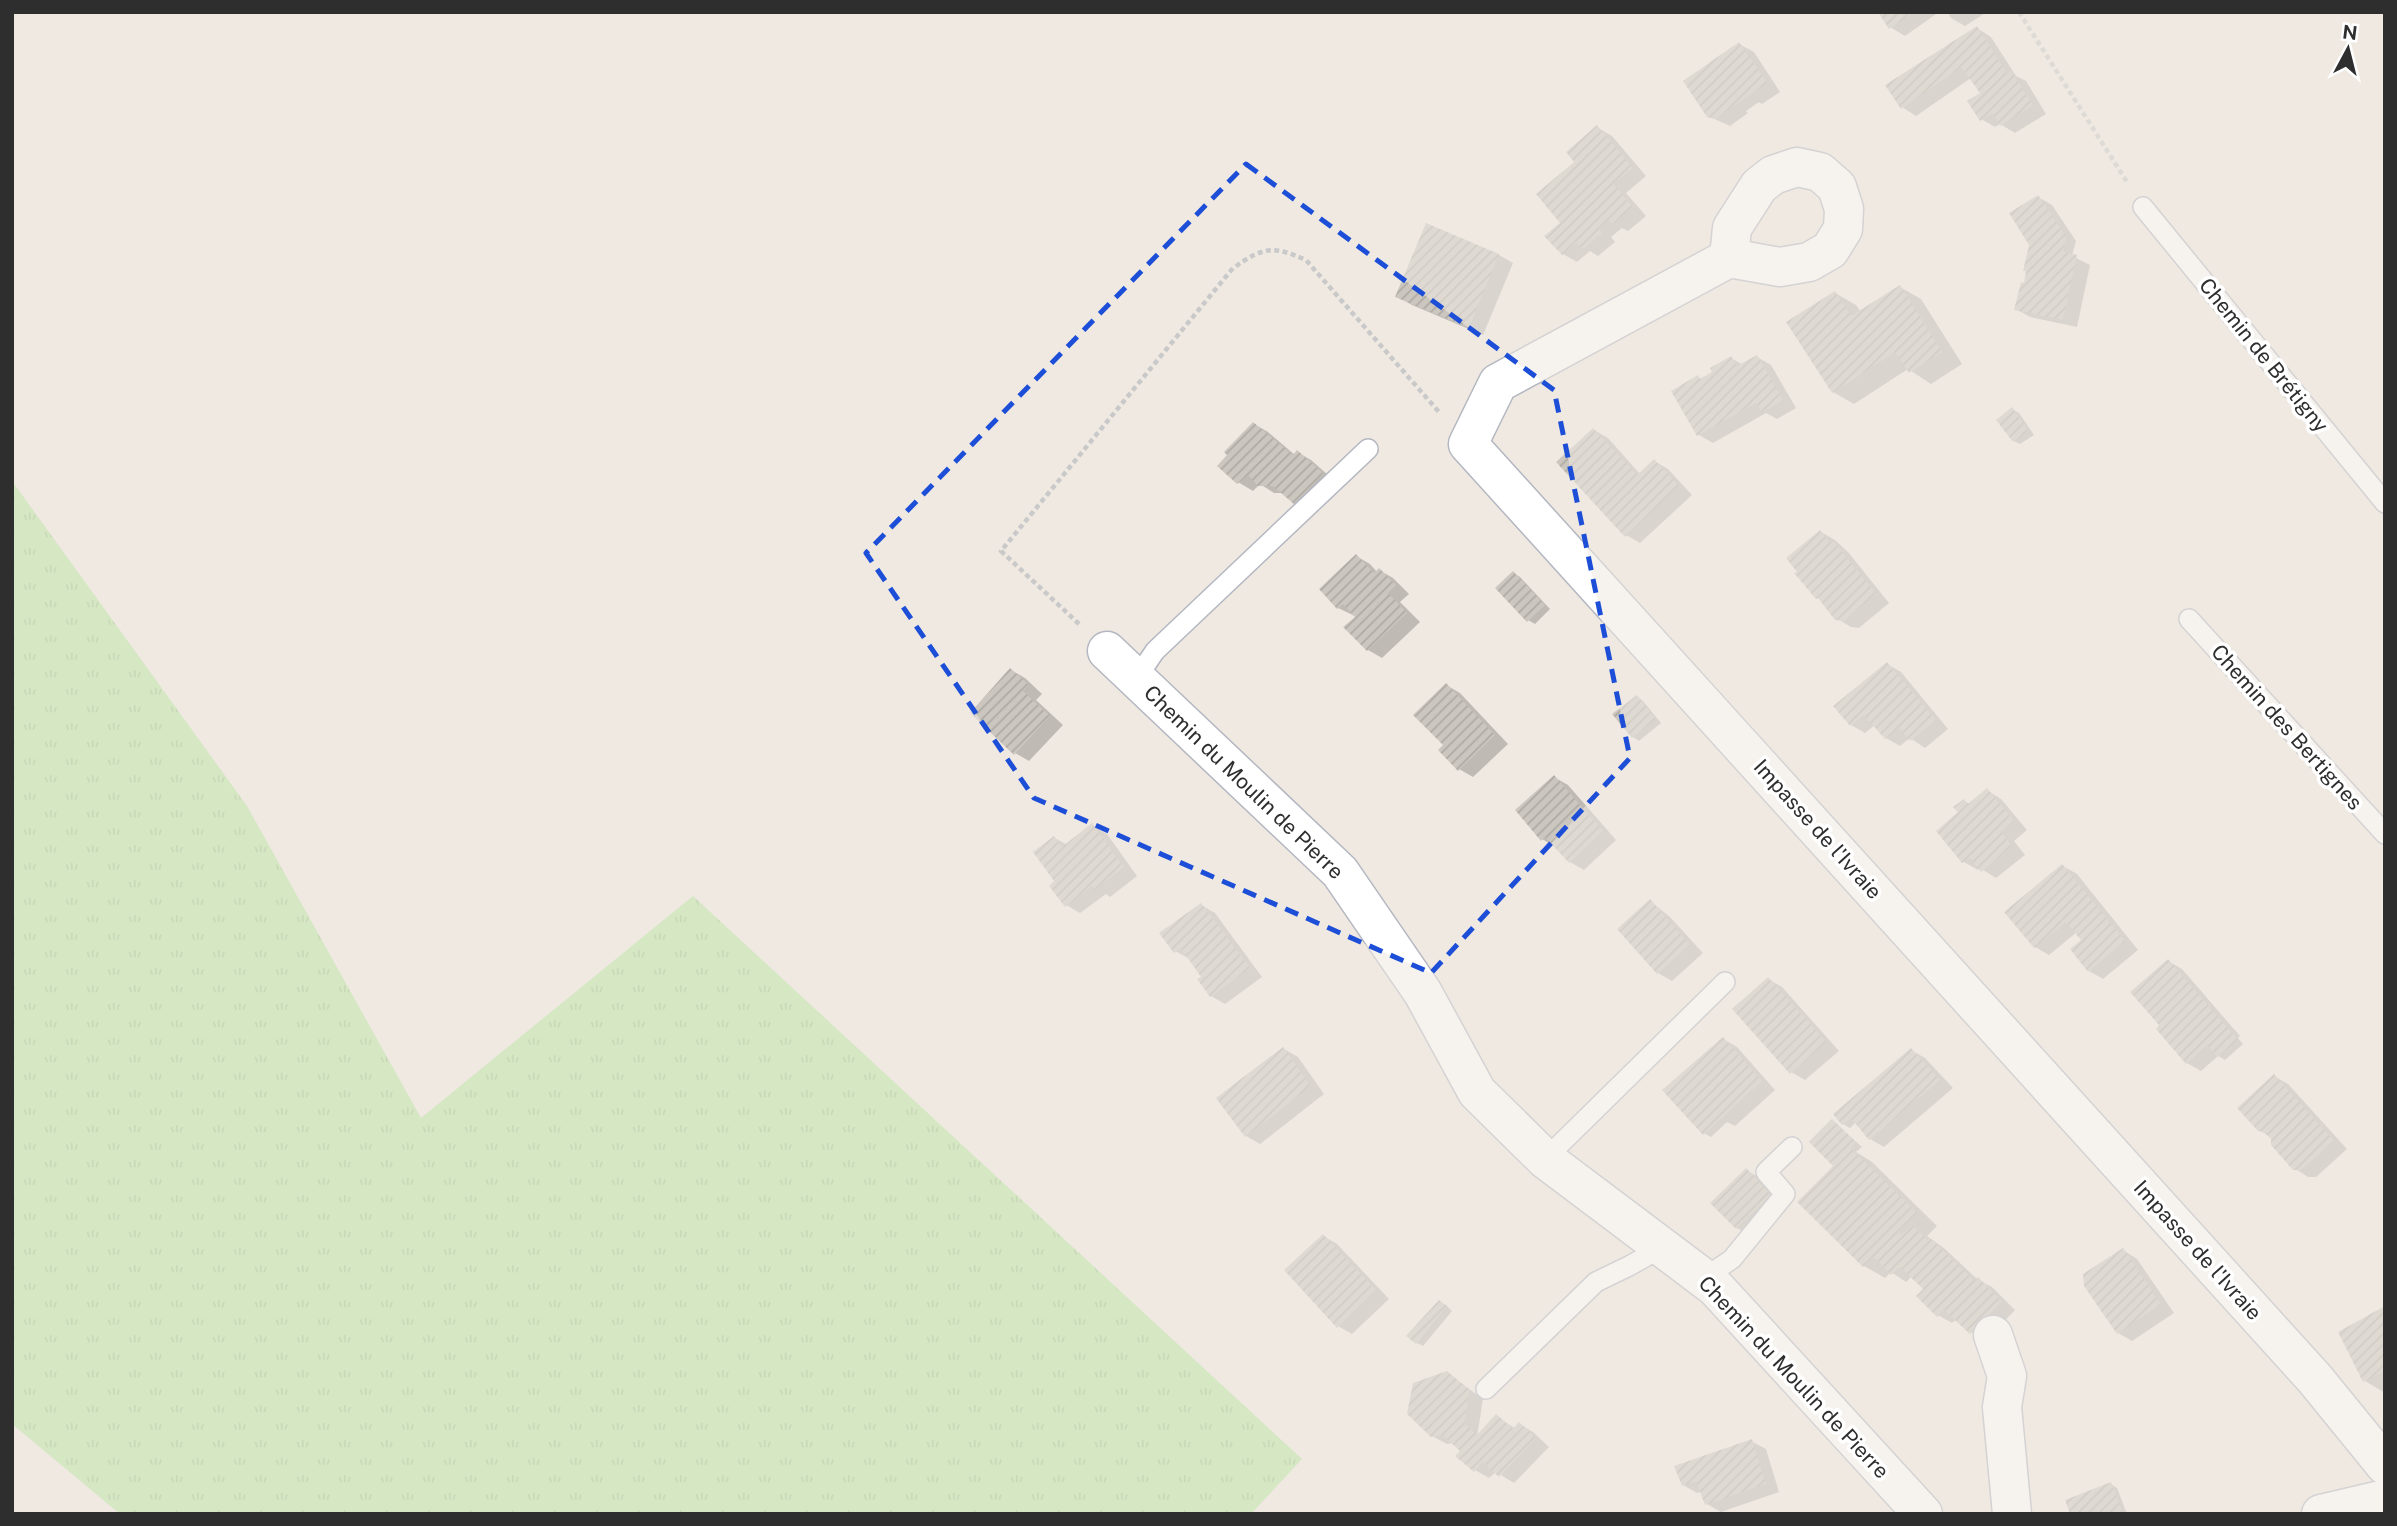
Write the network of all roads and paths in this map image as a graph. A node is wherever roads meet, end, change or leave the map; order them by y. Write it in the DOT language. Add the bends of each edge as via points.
graph roads {
  1 [pos="2019,12"];
  2 [pos="2143,207"];
  3 [pos="1729,258"];
  4 [pos="1468,444"];
  5 [pos="1368,449"];
  6 [pos="2385,503"];
  7 [pos="2189,619"];
  8 [pos="1107,651"];
  9 [pos="1136,679"];
  10 [pos="2385,834"];
  11 [pos="1725,982"];
  12 [pos="1792,1147"];
  13 [pos="1545,1159"];
  14 [pos="1662,1247"];
  15 [pos="1704,1278"];
  16 [pos="1993,1335"];
  17 [pos="1486,1389"];
  18 [pos="2385,1465"];
  19 [pos="2385,1499"];
  20 [pos="1923,1514"];
  21 [pos="2012,1514"];
  22 [pos="2321,1514"];
  1 -- 2 [label="path"];
  2 -- 6 [label="lane, Chemin de Brétigny"];
  3 -- 4 [label="street" via="1498,383"];
  4 -- 8 [label="path" via="1306,260 1281,249 1254,254 1233,268 1001,551"];
  4 -- 18 [label="street, Impasse de l'Ivraie" via="2315,1379"];
  5 -- 9 [label="lane" via="1155,651"];
  7 -- 10 [label="lane, Chemin des Bertignes"];
  8 -- 9 [label="street, Chemin du Moulin de Pierre"];
  9 -- 13 [label="street, Chemin du Moulin de Pierre" via="1340,872 1423,993 1478,1092"];
  11 -- 13 [label="lane"];
  12 -- 15 [label="lane" via="1766,1172 1785,1194 1732,1259"];
  13 -- 14 [label="street, Chemin du Moulin de Pierre"];
  14 -- 15 [label="street, Chemin du Moulin de Pierre"];
  14 -- 17 [label="lane" via="1596,1282"];
  15 -- 20 [label="street, Chemin du Moulin de Pierre"];
  16 -- 21 [label="street" via="2007,1376 2002,1407"];
  19 -- 22 [label="street"];
}
